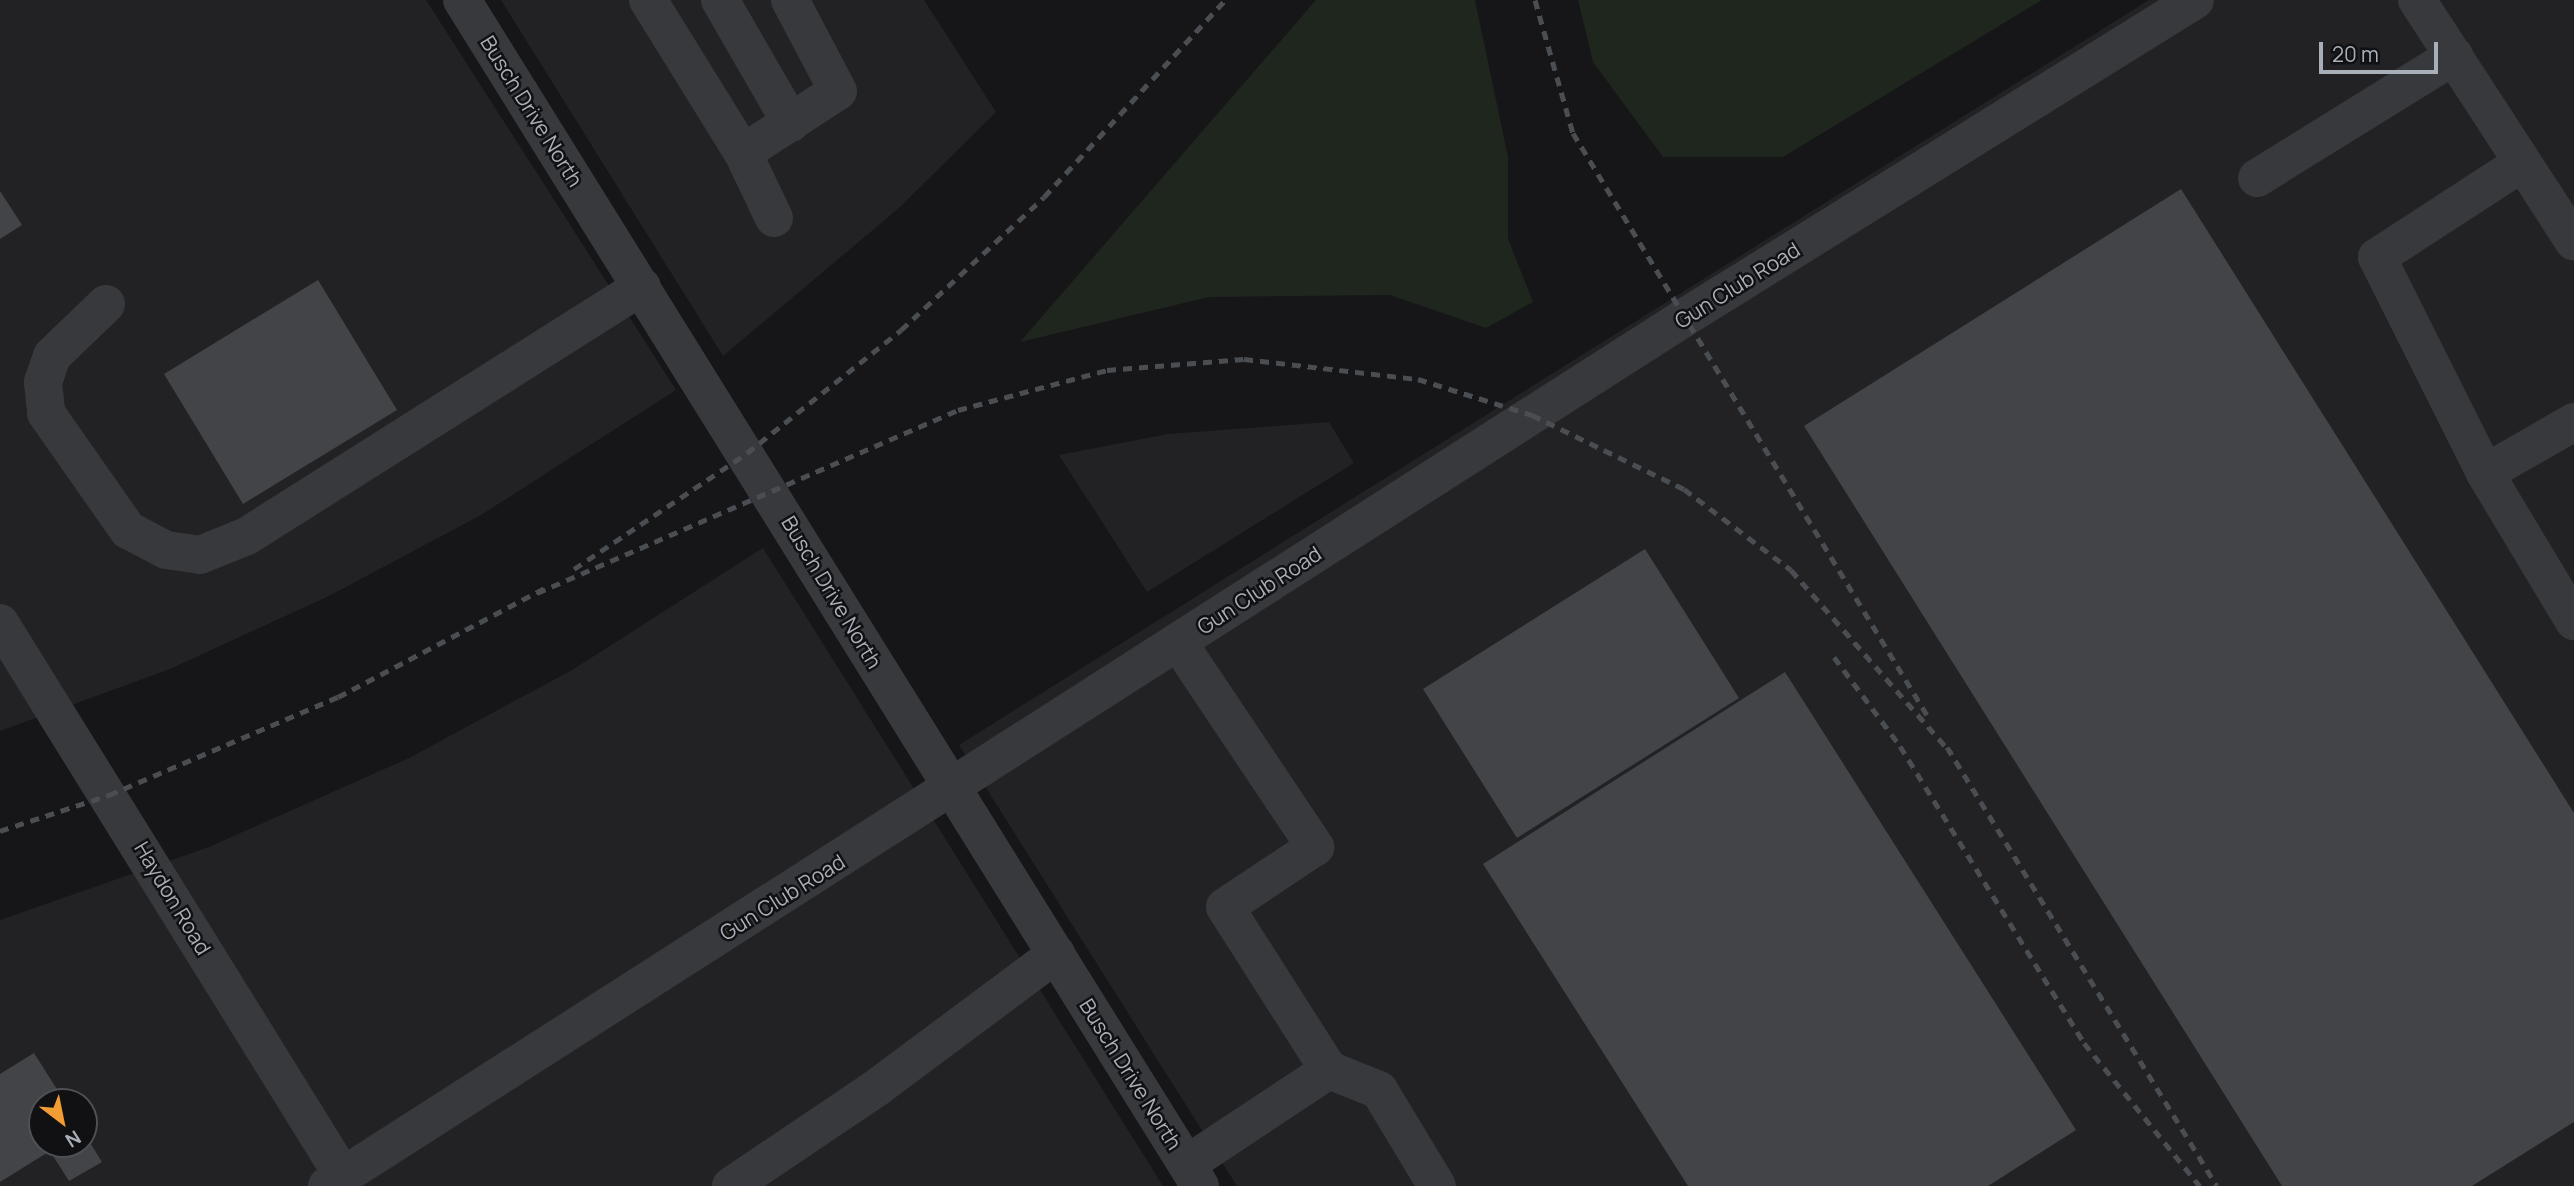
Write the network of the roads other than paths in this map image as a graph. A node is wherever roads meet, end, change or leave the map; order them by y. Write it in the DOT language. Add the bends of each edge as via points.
graph roads {
  1 [pos="462,0"];
  2 [pos="648,0"];
  3 [pos="720,0"];
  4 [pos="790,0"];
  5 [pos="2195,0"];
  6 [pos="2417,0"];
  7 [pos="2454,56"];
  8 [pos="791,123"];
  9 [pos="743,153"];
  10 [pos="2522,163"];
  11 [pos="2257,178"];
  12 [pos="2563,200"];
  13 [pos="774,218"];
  14 [pos="2574,242"];
  15 [pos="642,286"];
  16 [pos="106,304"];
  17 [pos="2574,422"];
  18 [pos="2485,473"];
  19 [pos="2574,621"];
  20 [pos="0,623"];
  21 [pos="1178,642"];
  22 [pos="952,789"];
  23 [pos="1056,954"];
  24 [pos="1329,1070"];
  25 [pos="1194,1175"];
  26 [pos="335,1181"];
  27 [pos="731,1186"];
  28 [pos="1437,1186"];
  1 -- 15 [label="street, Busch Drive North"];
  2 -- 9 [label="street"];
  3 -- 8 [label="street"];
  4 -- 8 [label="street" via="838,91"];
  5 -- 21 [label="street, Gun Club Road" via="1682,319"];
  6 -- 7 [label="street"];
  7 -- 10 [label="street"];
  7 -- 11 [label="street"];
  8 -- 9 [label="street"];
  9 -- 13 [label="street"];
  10 -- 12 [label="street"];
  10 -- 18 [label="street" via="2378,257"];
  12 -- 14 [label="street"];
  15 -- 16 [label="street" via="247,536 200,555 166,550 128,530 46,413 43,382 52,356"];
  15 -- 22 [label="street, Busch Drive North"];
  17 -- 18 [label="street"];
  18 -- 19 [label="street"];
  20 -- 26 [label="street, Haydon Road"];
  21 -- 22 [label="street, Gun Club Road"];
  21 -- 24 [label="street" via="1315,847 1224,907"];
  22 -- 23 [label="street, Busch Drive North"];
  22 -- 26 [label="street, Gun Club Road"];
  23 -- 25 [label="street, Busch Drive North"];
  23 -- 27 [label="street" via="879,1086"];
  24 -- 25 [label="street"];
  24 -- 28 [label="street" via="1379,1090"];
}
